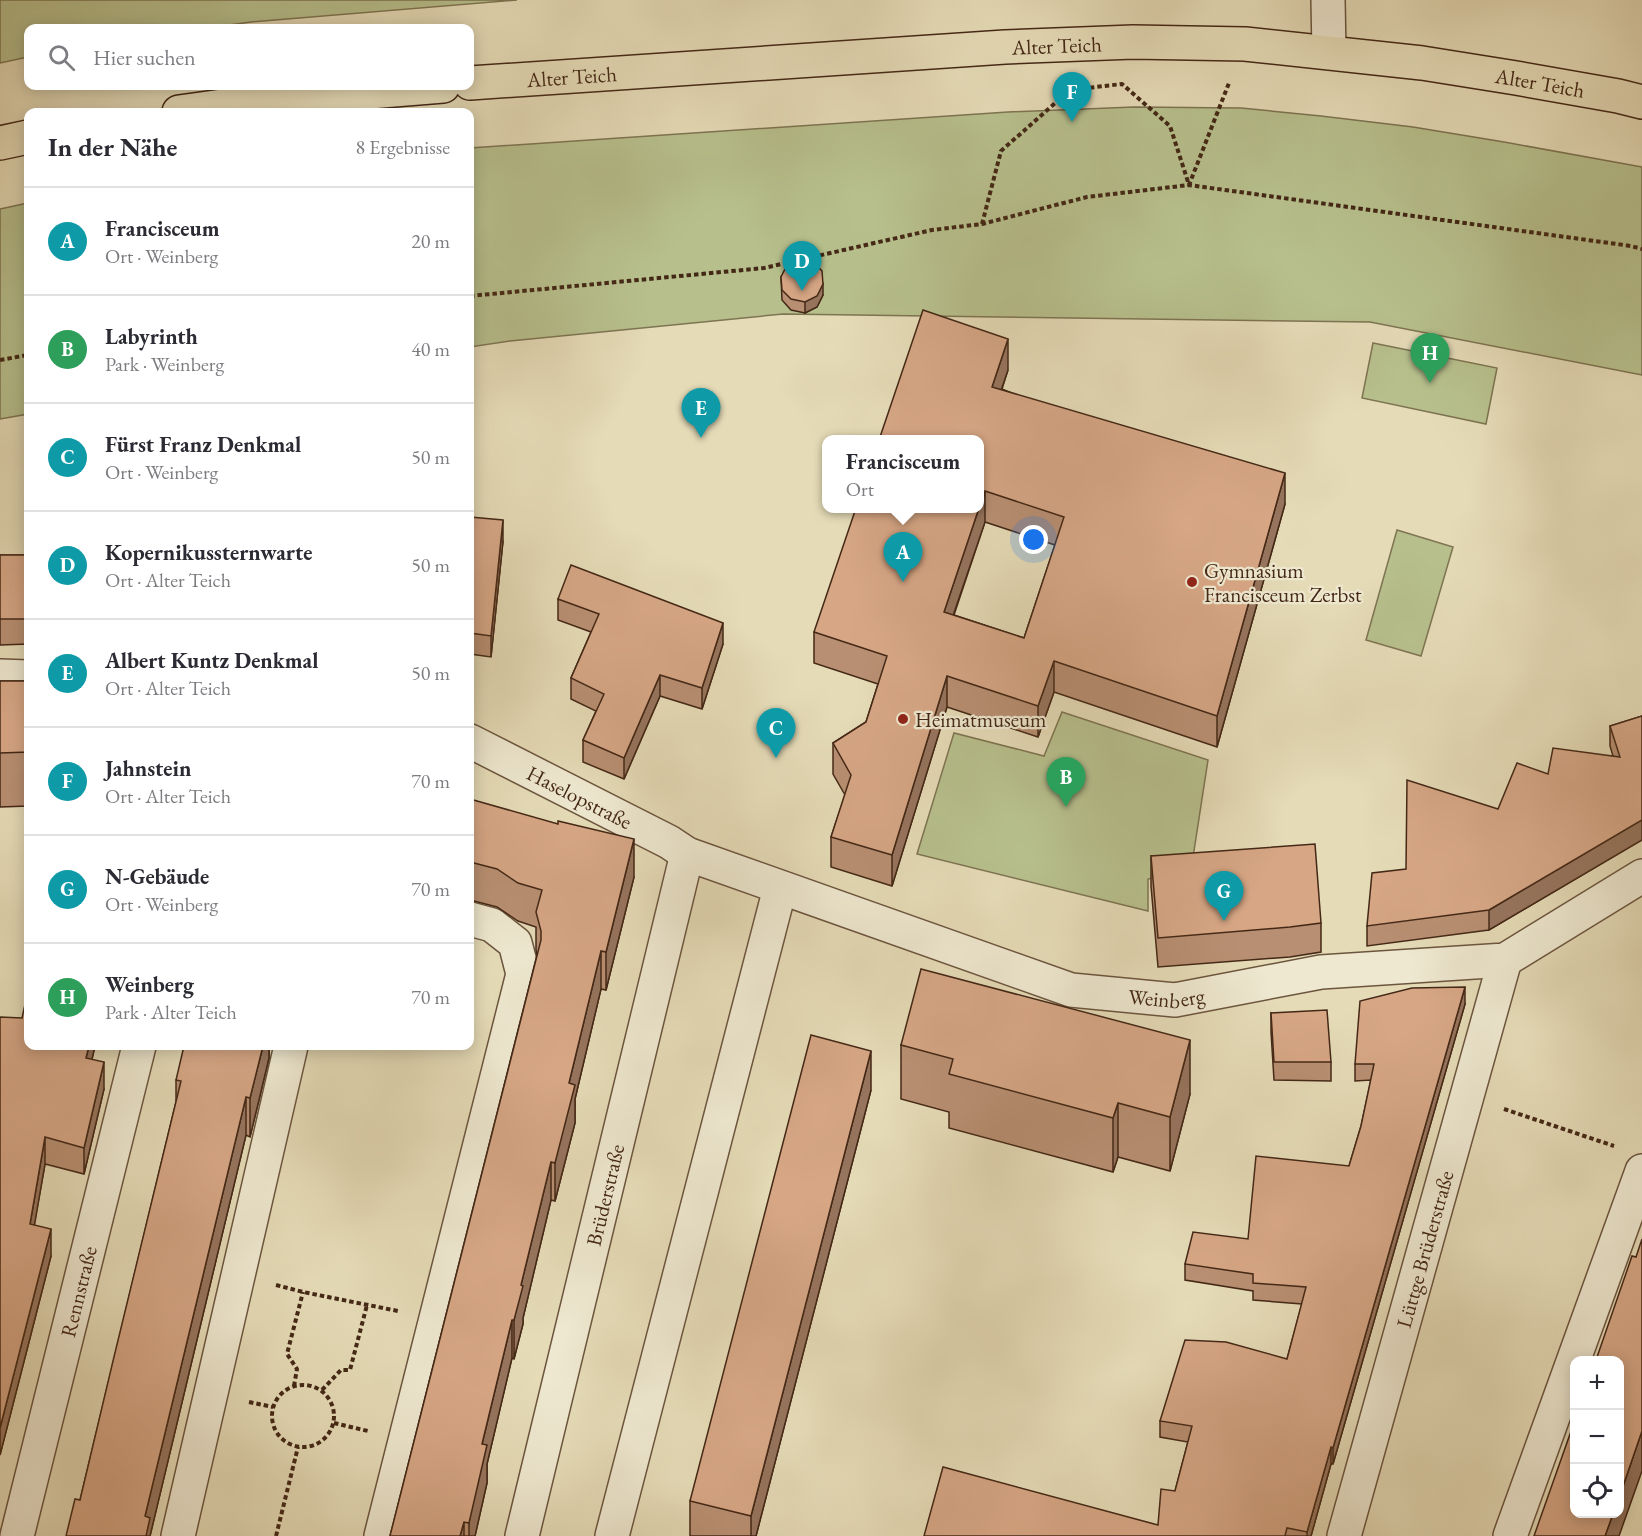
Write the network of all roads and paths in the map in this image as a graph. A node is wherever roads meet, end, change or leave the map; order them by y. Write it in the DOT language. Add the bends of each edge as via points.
graph roads {
  1 [pos="1328,0"];
  2 [pos="1245,44"];
  3 [pos="1329,52"];
  4 [pos="474,83"];
  5 [pos="394,90"];
  6 [pos="1642,102"];
  7 [pos="208,108"];
  8 [pos="24,138"];
  9 [pos="0,144"];
  10 [pos="1189,185"];
  11 [pos="982,225"];
  12 [pos="1642,249"];
  13 [pos="474,296"];
  14 [pos="24,356"];
  15 [pos="0,360"];
  16 [pos="0,676"];
  17 [pos="24,677"];
  18 [pos="474,743"];
  19 [pos="687,854"];
  20 [pos="1642,876"];
  21 [pos="780,888"];
  22 [pos="474,920"];
  23 [pos="1505,960"];
  24 [pos="138,1050"];
  25 [pos="290,1050"];
  26 [pos="1466,1098"];
  27 [pos="1631,1160"];
  28 [pos="238,1275"];
  29 [pos="303,1292"];
  30 [pos="367,1305"];
  31 [pos="435,1320"];
  32 [pos="294,1386"];
  33 [pos="322,1390"];
  34 [pos="298,1447"];
  35 [pos="17,1536"];
  36 [pos="177,1536"];
  37 [pos="276,1536"];
  38 [pos="381,1536"];
  39 [pos="522,1536"];
  40 [pos="612,1536"];
  41 [pos="1344,1536"];
  42 [pos="1510,1536"];
  1 -- 3 [label="street"];
  2 -- 3 [label="main road, Alter Teich"];
  2 -- 4 [label="main road, Alter Teich" via="1133,42 1016,47"];
  2 -- 10 [label="path"];
  3 -- 6 [label="main road, Alter Teich" via="1492,74"];
  5 -- 7 [label="main road"];
  8 -- 9 [label="main road"];
  10 -- 11 [label="path" via="1087,197"];
  10 -- 11 [label="path" via="1170,126 1122,84 1070,90 1001,151"];
  10 -- 12 [label="path"];
  11 -- 13 [label="path" via="932,230 764,268"];
  14 -- 15 [label="path"];
  16 -- 17 [label="street"];
  18 -- 19 [label="street, Haselopstraße"];
  19 -- 21 [label="street, Weinberg"];
  19 -- 39 [label="street, Brüderstraße"];
  20 -- 23 [label="street, Weinberg"];
  21 -- 23 [label="street, Weinberg" via="1083,992 1175,1000 1321,972"];
  21 -- 40 [label="street"];
  22 -- 31 [label="street" via="492,925 515,943 523,974"];
  23 -- 26 [label="street, Lüttge Brüderstraße"];
  24 -- 35 [label="street, Rennstraße"];
  25 -- 28 [label="street"];
  26 -- 27 [label="path" via="1515,1112"];
  26 -- 41 [label="street, Lüttge Brüderstraße"];
  27 -- 42 [label="street"];
  28 -- 29 [label="path"];
  28 -- 36 [label="street"];
  29 -- 30 [label="path"];
  29 -- 32 [label="path" via="287,1354 297,1369"];
  30 -- 31 [label="path"];
  30 -- 33 [label="path" via="350,1370 341,1370"];
  31 -- 38 [label="street"];
  32 -- 33 [label="path" via="304,1384"];
  32 -- 34 [label="path" via="277,1398 272,1418 279,1437"];
  33 -- 34 [label="path" via="334,1407 334,1423 319,1443"];
  34 -- 37 [label="path"];
}
